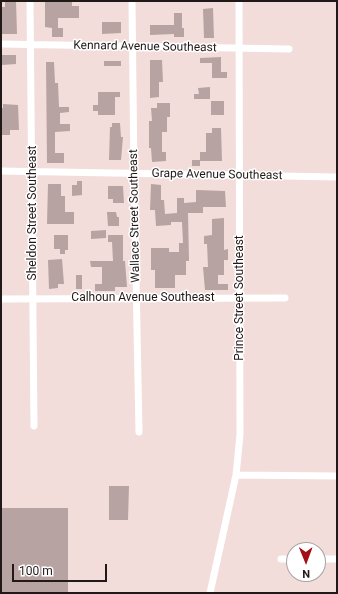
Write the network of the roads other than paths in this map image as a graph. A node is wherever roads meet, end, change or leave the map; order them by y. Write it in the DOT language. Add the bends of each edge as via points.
graph roads {
  1 [pos="30,1"];
  2 [pos="132,1"];
  3 [pos="239,1"];
  4 [pos="1,44"];
  5 [pos="31,44"];
  6 [pos="133,47"];
  7 [pos="289,49"];
  8 [pos="240,50"];
  9 [pos="1,171"];
  10 [pos="33,171"];
  11 [pos="134,174"];
  12 [pos="240,175"];
  13 [pos="337,177"];
  14 [pos="1,298"];
  15 [pos="34,298"];
  16 [pos="136,298"];
  17 [pos="241,298"];
  18 [pos="285,298"];
  19 [pos="34,426"];
  20 [pos="139,432"];
  21 [pos="236,474"];
  22 [pos="337,476"];
  23 [pos="282,559"];
  24 [pos="286,559"];
  25 [pos="326,559"];
  26 [pos="337,559"];
  27 [pos="210,593"];
  1 -- 5 [label="street, Sheldon Street Southeast"];
  2 -- 6 [label="street, Wallace Street Southeast"];
  3 -- 8 [label="street, Prince Street Southeast"];
  4 -- 5 [label="street, Kennard Avenue Southeast"];
  5 -- 6 [label="street, Kennard Avenue Southeast"];
  5 -- 10 [label="street, Sheldon Street Southeast"];
  6 -- 8 [label="street, Kennard Avenue Southeast"];
  6 -- 11 [label="street, Wallace Street Southeast"];
  7 -- 8 [label="street, Kennard Avenue Southeast"];
  8 -- 12 [label="street, Prince Street Southeast"];
  9 -- 10 [label="street, Grape Avenue Southeast"];
  10 -- 11 [label="street, Grape Avenue Southeast"];
  10 -- 15 [label="street, Sheldon Street Southeast"];
  11 -- 12 [label="street, Grape Avenue Southeast"];
  11 -- 16 [label="street, Wallace Street Southeast"];
  12 -- 13 [label="street, Grape Avenue Southeast"];
  12 -- 17 [label="street, Prince Street Southeast"];
  14 -- 15 [label="street, Calhoun Avenue Southeast"];
  15 -- 16 [label="street, Calhoun Avenue Southeast"];
  15 -- 19 [label="street, Sheldon Street Southeast"];
  16 -- 17 [label="street, Calhoun Avenue Southeast"];
  16 -- 20 [label="street, Wallace Street Southeast"];
  17 -- 18 [label="street, Calhoun Avenue Southeast"];
  17 -- 21 [label="street, Prince Street Southeast" via="241,425"];
  21 -- 22 [label="street"];
  21 -- 27 [label="street, Prince Street Southeast"];
  23 -- 24 [label="street"];
  25 -- 26 [label="street"];
}
